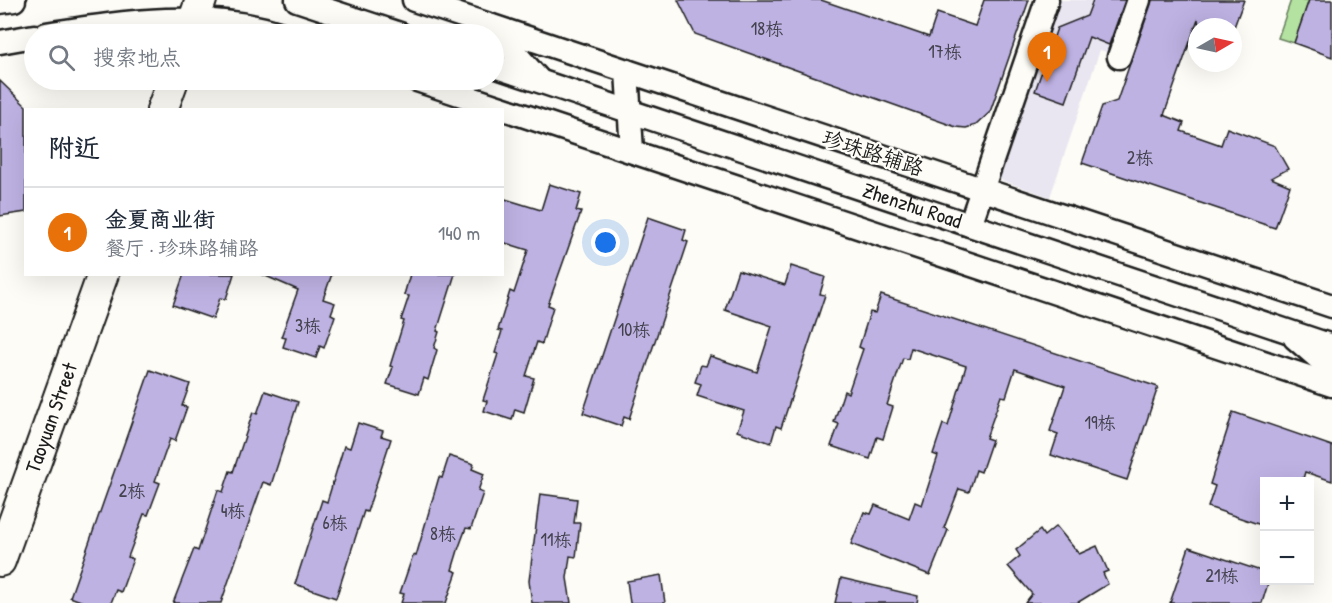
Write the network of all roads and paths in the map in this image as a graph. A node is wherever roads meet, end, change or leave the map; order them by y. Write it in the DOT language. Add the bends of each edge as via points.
graph roads {
  1 [pos="14,0"];
  2 [pos="297,0"];
  3 [pos="414,0"];
  4 [pos="1047,0"];
  5 [pos="1139,0"];
  6 [pos="0,2"];
  7 [pos="195,18"];
  8 [pos="114,24"];
  9 [pos="232,24"];
  10 [pos="370,24"];
  11 [pos="484,24"];
  12 [pos="504,31"];
  13 [pos="24,38"];
  14 [pos="504,41"];
  15 [pos="0,42"];
  16 [pos="1119,57"];
  17 [pos="504,69"];
  18 [pos="627,71"];
  19 [pos="540,81"];
  20 [pos="169,90"];
  21 [pos="447,90"];
  22 [pos="163,108"];
  23 [pos="502,108"];
  24 [pos="504,109"];
  25 [pos="629,111"];
  26 [pos="632,151"];
  27 [pos="982,189"];
  28 [pos="970,225"];
  29 [pos="102,276"];
  30 [pos="1332,306"];
  31 [pos="1285,330"];
  32 [pos="1332,346"];
  33 [pos="1332,370"];
  34 [pos="1332,385"];
  35 [pos="0,561"];
  1 -- 6 [label="street"];
  2 -- 10 [label="street"];
  3 -- 11 [label="street, 珍珠路辅路"];
  4 -- 27 [label="street"];
  5 -- 16 [label="street"];
  7 -- 8 [label="street"];
  7 -- 9 [label="street"];
  12 -- 18 [label="street, 珍珠路辅路"];
  13 -- 15 [label="street"];
  14 -- 19 [label="street"];
  17 -- 19 [label="street, Zhenzhu Road"];
  18 -- 25 [label="street"];
  18 -- 27 [label="street, 珍珠路辅路"];
  19 -- 25 [label="street, Zhenzhu Road"];
  20 -- 22 [label="main road"];
  21 -- 23 [label="street"];
  24 -- 26 [label="street"];
  25 -- 26 [label="street"];
  25 -- 28 [label="street, Zhenzhu Road"];
  26 -- 34 [label="street"];
  27 -- 28 [label="street"];
  27 -- 30 [label="street, 珍珠路辅路"];
  28 -- 31 [label="street, Zhenzhu Road"];
  29 -- 35 [label="main road, Taoyuan Street"];
  31 -- 32 [label="street, Zhenzhu Road"];
  31 -- 33 [label="street"];
}
